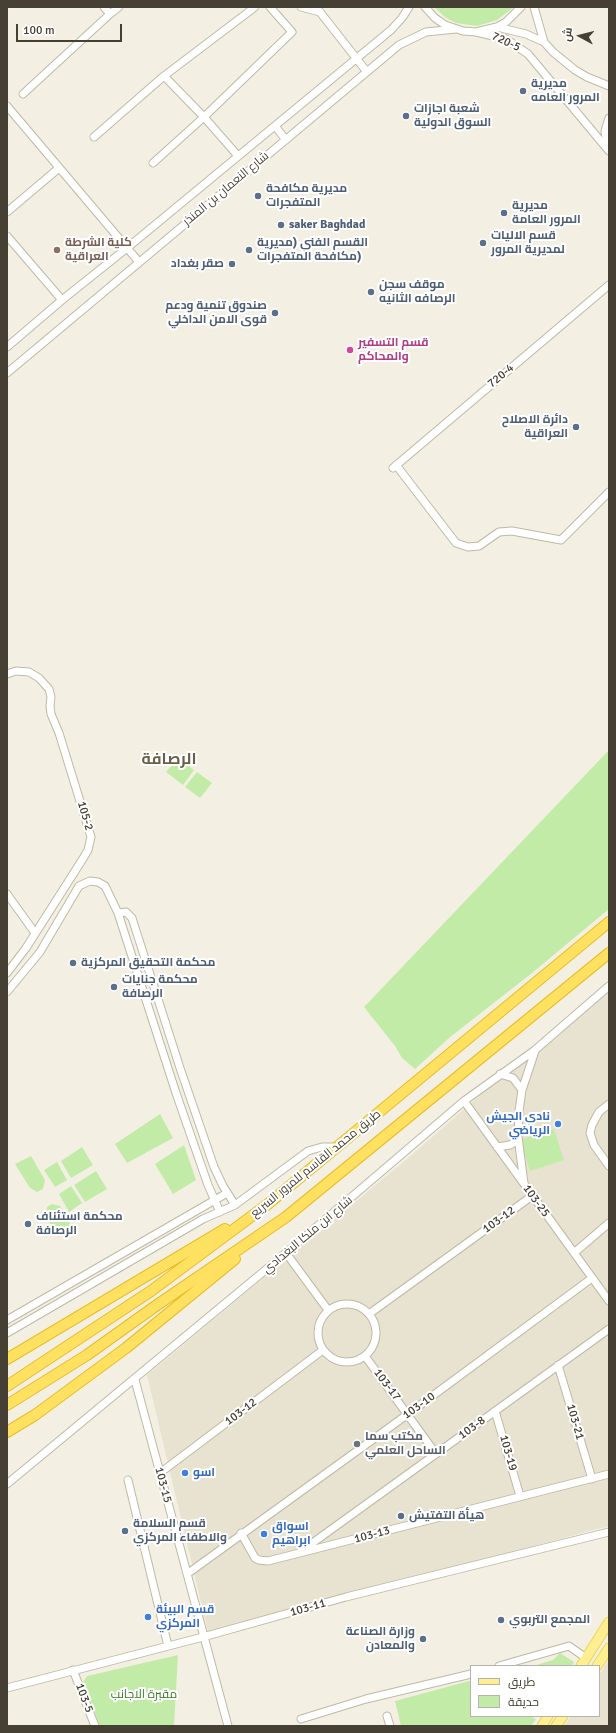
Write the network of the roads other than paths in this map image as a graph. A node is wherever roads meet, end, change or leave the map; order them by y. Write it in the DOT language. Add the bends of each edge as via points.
graph roads {
  1 [pos="104,7"];
  2 [pos="119,7"];
  3 [pos="255,7"];
  4 [pos="270,7"];
  5 [pos="301,7"];
  6 [pos="409,7"];
  7 [pos="425,7"];
  8 [pos="521,7"];
  9 [pos="534,7"];
  10 [pos="318,10"];
  11 [pos="110,14"];
  12 [pos="497,27"];
  13 [pos="456,29"];
  14 [pos="476,32"];
  15 [pos="544,42"];
  16 [pos="357,58"];
  17 [pos="367,72"];
  18 [pos="164,76"];
  19 [pos="609,86"];
  20 [pos="24,94"];
  21 [pos="7,106"];
  22 [pos="204,117"];
  23 [pos="609,118"];
  24 [pos="275,126"];
  25 [pos="94,137"];
  26 [pos="286,140"];
  27 [pos="608,150"];
  28 [pos="238,156"];
  29 [pos="153,163"];
  30 [pos="58,168"];
  31 [pos="7,212"];
  32 [pos="7,236"];
  33 [pos="127,248"];
  34 [pos="139,262"];
  35 [pos="609,285"];
  36 [pos="62,300"];
  37 [pos="7,347"];
  38 [pos="7,373"];
  39 [pos="609,492"];
  40 [pos="7,674"];
  41 [pos="7,894"];
  42 [pos="118,913"];
  43 [pos="609,922"];
  44 [pos="35,933"];
  45 [pos="609,953"];
  46 [pos="7,973"];
  47 [pos="609,986"];
  48 [pos="7,992"];
  49 [pos="172,1039"];
  50 [pos="161,1043"];
  51 [pos="535,1050"];
  52 [pos="500,1074"];
  53 [pos="522,1090"];
  54 [pos="464,1101"];
  55 [pos="609,1104"];
  56 [pos="518,1137"];
  57 [pos="337,1147"];
  58 [pos="496,1147"];
  59 [pos="609,1166"];
  60 [pos="220,1179"];
  61 [pos="208,1185"];
  62 [pos="525,1186"];
  63 [pos="227,1193"];
  64 [pos="532,1196"];
  65 [pos="214,1200"];
  66 [pos="268,1204"];
  67 [pos="236,1205"];
  68 [pos="220,1212"];
  69 [pos="286,1217"];
  70 [pos="609,1223"];
  71 [pos="286,1253"];
  72 [pos="574,1253"];
  73 [pos="592,1278"];
  74 [pos="609,1301"];
  75 [pos="328,1310"];
  76 [pos="369,1314"];
  77 [pos="7,1320"];
  78 [pos="609,1329"];
  79 [pos="7,1333"];
  80 [pos="323,1350"];
  81 [pos="365,1356"];
  82 [pos="7,1359"];
  83 [pos="558,1366"];
  84 [pos="135,1380"];
  85 [pos="7,1386"];
  86 [pos="7,1405"];
  87 [pos="495,1411"];
  88 [pos="408,1414"];
  89 [pos="7,1432"];
  90 [pos="436,1454"];
  91 [pos="160,1473"];
  92 [pos="609,1474"];
  93 [pos="592,1479"];
  94 [pos="128,1480"];
  95 [pos="7,1484"];
  96 [pos="520,1496"];
  97 [pos="609,1532"];
  98 [pos="242,1533"];
  99 [pos="297,1555"];
  100 [pos="187,1574"];
  101 [pos="609,1622"];
  102 [pos="203,1637"];
  103 [pos="168,1646"];
  104 [pos="609,1648"];
  105 [pos="586,1658"];
  106 [pos="503,1665"];
  107 [pos="582,1665"];
  108 [pos="598,1665"];
  109 [pos="73,1670"];
  110 [pos="470,1674"];
  111 [pos="7,1688"];
  112 [pos="388,1716"];
  113 [pos="562,1717"];
  114 [pos="301,1719"];
  115 [pos="95,1726"];
  116 [pos="228,1726"];
  117 [pos="390,1726"];
  118 [pos="556,1726"];
  1 -- 11 [label="street"];
  2 -- 11 [label="street"];
  3 -- 18 [label="street"];
  4 -- 22 [label="street" via="292,32"];
  5 -- 10 [label="street"];
  6 -- 16 [label="street, شارع النعمان بن المنذر" via="397,24"];
  7 -- 13 [label="street" via="435,18"];
  8 -- 12 [label="street"];
  9 -- 15 [label="street"];
  10 -- 16 [label="street"];
  11 -- 20 [label="street"];
  12 -- 14 [label="street"];
  12 -- 15 [label="street" via="521,32"];
  13 -- 14 [label="street, 720-5"];
  13 -- 17 [label="street, شارع النعمان بن المنذر" via="426,32 408,39"];
  14 -- 27 [label="street, 720-5" via="506,39 528,54"];
  15 -- 19 [label="street" via="575,70"];
  16 -- 17 [label="street"];
  16 -- 24 [label="street, شارع النعمان بن المنذر"];
  17 -- 26 [label="street, شارع النعمان بن المنذر"];
  18 -- 22 [label="street"];
  18 -- 25 [label="street"];
  21 -- 30 [label="street"];
  22 -- 28 [label="street"];
  22 -- 29 [label="street"];
  23 -- 27 [label="street" via="605,132"];
  24 -- 26 [label="street"];
  24 -- 28 [label="street, شارع النعمان بن المنذر"];
  26 -- 34 [label="street, شارع النعمان بن المنذر"];
  28 -- 33 [label="street, شارع النعمان بن المنذر"];
  30 -- 31 [label="street"];
  30 -- 33 [label="street"];
  32 -- 36 [label="street"];
  33 -- 34 [label="street"];
  33 -- 36 [label="street, شارع النعمان بن المنذر"];
  34 -- 38 [label="street, شارع النعمان بن المنذر"];
  35 -- 39 [label="street, 720-4" via="394,466 456,543 468,547 479,546 499,532 512,531 561,540"];
  36 -- 37 [label="street, شارع النعمان بن المنذر"];
  40 -- 44 [label="street, 105-2" via="16,671 29,672 49,689 51,714 90,834 87,854"];
  41 -- 44 [label="street"];
  42 -- 48 [label="street" via="106,886 90,881 79,886 40,952"];
  42 -- 49 [label="street" via="126,912 132,918"];
  42 -- 50 [label="street"];
  43 -- 57 [label="highway, طريق محمد القاسم للمرور السريع"];
  44 -- 46 [label="street, 105-2"];
  45 -- 69 [label="highway, طريق محمد القاسم للمرور السريع"];
  47 -- 51 [label="street, شارع ابن ملكا البغدادي"];
  49 -- 50 [label="street"];
  49 -- 60 [label="street"];
  50 -- 61 [label="street"];
  51 -- 52 [label="street, شارع ابن ملكا البغدادي"];
  51 -- 53 [label="street"];
  52 -- 53 [label="street" via="513,1078"];
  52 -- 54 [label="street, شارع ابن ملكا البغدادي"];
  53 -- 56 [label="street"];
  54 -- 58 [label="street, 103-25"];
  54 -- 71 [label="street, شارع ابن ملكا البغدادي"];
  55 -- 59 [label="street" via="598,1112 590,1133 594,1145"];
  56 -- 58 [label="street" via="510,1145"];
  56 -- 62 [label="street"];
  57 -- 66 [label="highway, طريق محمد القاسم للمرور السريع"];
  57 -- 67 [label="street" via="322,1147 308,1152"];
  58 -- 62 [label="street, 103-25"];
  60 -- 61 [label="street"];
  60 -- 63 [label="street"];
  61 -- 65 [label="street"];
  62 -- 64 [label="street, 103-25"];
  63 -- 65 [label="street"];
  63 -- 67 [label="street"];
  64 -- 72 [label="street, 103-25"];
  64 -- 76 [label="street, 103-12"];
  65 -- 68 [label="street"];
  65 -- 77 [label="street"];
  66 -- 82 [label="highway"];
  66 -- 85 [label="highway, طريق محمد القاسم للمرور السريع" via="152,1291"];
  67 -- 68 [label="street"];
  68 -- 79 [label="street" via="203,1219"];
  69 -- 86 [label="highway, طريق محمد القاسم للمرور السريع" via="157,1304 87,1355"];
  69 -- 89 [label="highway" via="126,1348 35,1415"];
  70 -- 72 [label="street"];
  71 -- 75 [label="street"];
  71 -- 84 [label="street, شارع ابن ملكا البغدادي"];
  72 -- 73 [label="street, 103-25"];
  73 -- 74 [label="street, 103-25"];
  73 -- 88 [label="street, 103-10"];
  75 -- 76 [label="street" via="338,1305 350,1304 360,1307"];
  75 -- 80 [label="street" via="321,1318 318,1329 318,1340"];
  76 -- 81 [label="street" via="376,1336"];
  78 -- 83 [label="street, 103-8"];
  80 -- 81 [label="street" via="331,1358 342,1362 354,1361"];
  80 -- 91 [label="street, 103-12"];
  81 -- 88 [label="street, 103-17"];
  83 -- 87 [label="street, 103-8"];
  83 -- 93 [label="street, 103-21"];
  84 -- 91 [label="street, 103-15"];
  84 -- 95 [label="street, شارع ابن ملكا البغدادي"];
  87 -- 90 [label="street, 103-8"];
  87 -- 96 [label="street, 103-19"];
  88 -- 90 [label="street, 103-17"];
  88 -- 98 [label="street, 103-10"];
  90 -- 99 [label="street, 103-8"];
  91 -- 100 [label="street, 103-15"];
  92 -- 93 [label="street, 103-13"];
  93 -- 96 [label="street, 103-13"];
  94 -- 103 [label="street"];
  96 -- 99 [label="street, 103-13"];
  97 -- 102 [label="street, 103-11"];
  98 -- 99 [label="street, 103-13" via="252,1555 259,1560 268,1561"];
  98 -- 100 [label="street, 103-10"];
  100 -- 102 [label="street, 103-15"];
  101 -- 105 [label="main road"];
  102 -- 103 [label="street, 103-11"];
  102 -- 116 [label="street, 103-15"];
  103 -- 109 [label="street, 103-11"];
  104 -- 108 [label="main road"];
  105 -- 106 [label="street" via="569,1646"];
  105 -- 107 [label="main road"];
  109 -- 111 [label="street, 103-11"];
  109 -- 115 [label="street, 103-5"];
  110 -- 114 [label="street" via="366,1699"];
  112 -- 117 [label="street"];
  113 -- 118 [label="main road"];
}
